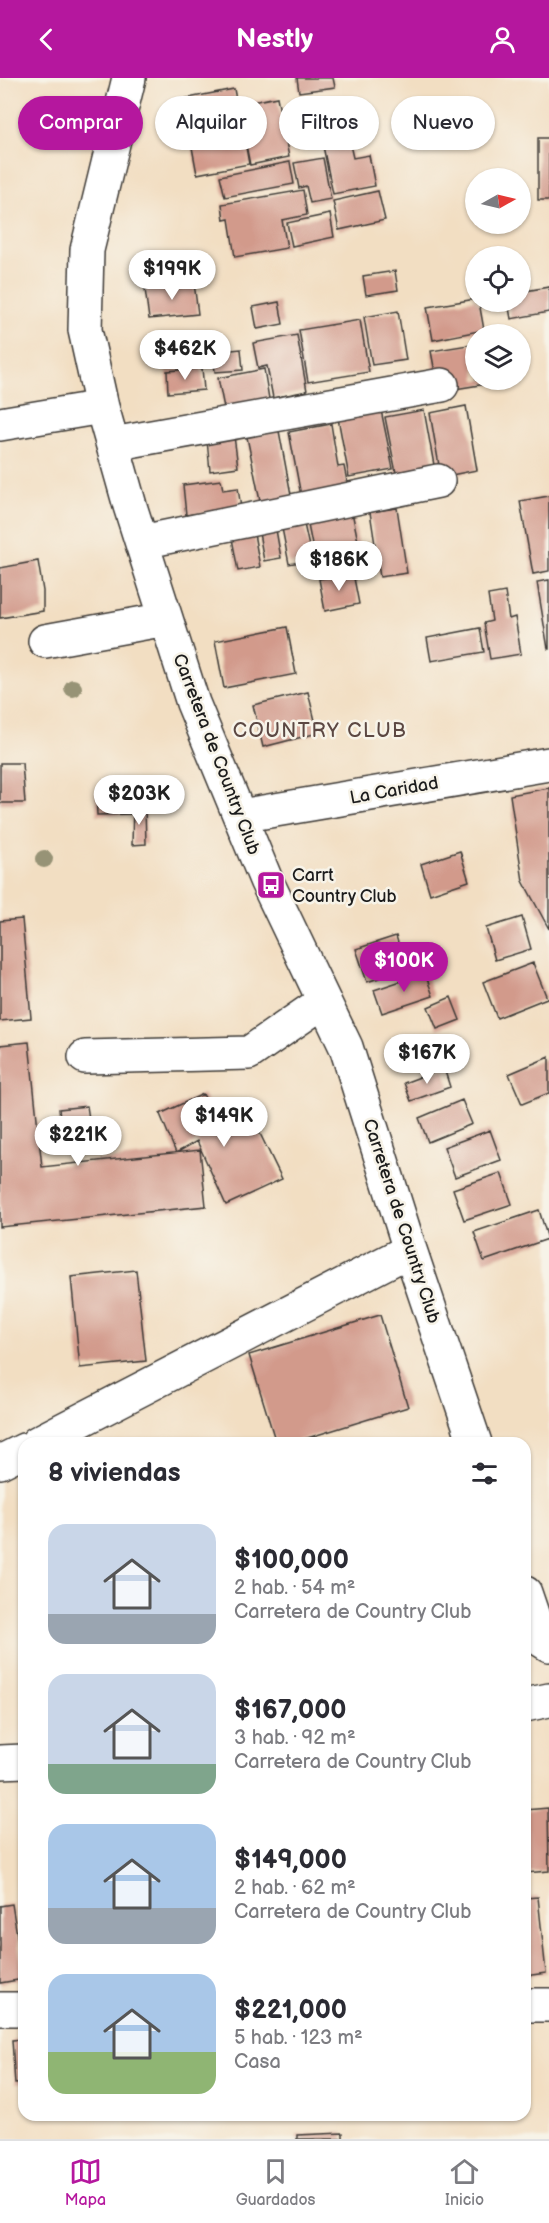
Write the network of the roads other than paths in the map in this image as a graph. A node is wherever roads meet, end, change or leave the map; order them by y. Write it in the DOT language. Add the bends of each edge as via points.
graph roads {
  1 [pos="129,78"];
  2 [pos="442,385"];
  3 [pos="102,407"];
  4 [pos="0,424"];
  5 [pos="113,444"];
  6 [pos="438,481"];
  7 [pos="142,543"];
  8 [pos="166,619"];
  9 [pos="45,641"];
  10 [pos="549,764"];
  11 [pos="240,816"];
  12 [pos="324,1001"];
  13 [pos="85,1057"];
  14 [pos="410,1250"];
  15 [pos="49,1437"];
  16 [pos="473,1437"];
  17 [pos="18,1453"];
  18 [pos="0,1462"];
  19 [pos="531,1611"];
  20 [pos="549,1646"];
  21 [pos="549,1701"];
  22 [pos="531,1704"];
  23 [pos="18,1761"];
  24 [pos="0,1762"];
  25 [pos="549,2005"];
  26 [pos="531,2006"];
  27 [pos="0,2009"];
  28 [pos="18,2009"];
  1 -- 3 [label="street, Carretera de Country Club" via="87,250 84,330"];
  2 -- 5 [label="street"];
  3 -- 4 [label="street"];
  3 -- 5 [label="street, Carretera de Country Club"];
  5 -- 7 [label="street, Carretera de Country Club"];
  6 -- 7 [label="street"];
  7 -- 8 [label="street, Carretera de Country Club"];
  8 -- 9 [label="street"];
  8 -- 11 [label="street, Carretera de Country Club" via="193,703"];
  10 -- 11 [label="street, La Caridad"];
  11 -- 12 [label="street, Carretera de Country Club"];
  12 -- 13 [label="street" via="249,1053"];
  12 -- 14 [label="street, Carretera de Country Club" via="346,1047"];
  14 -- 15 [label="street"];
  14 -- 16 [label="street, Carretera de Country Club"];
  17 -- 18 [label="street"];
  19 -- 20 [label="street" via="541,1640"];
  21 -- 22 [label="street"];
  23 -- 24 [label="street"];
  25 -- 26 [label="street"];
  27 -- 28 [label="street"];
}
